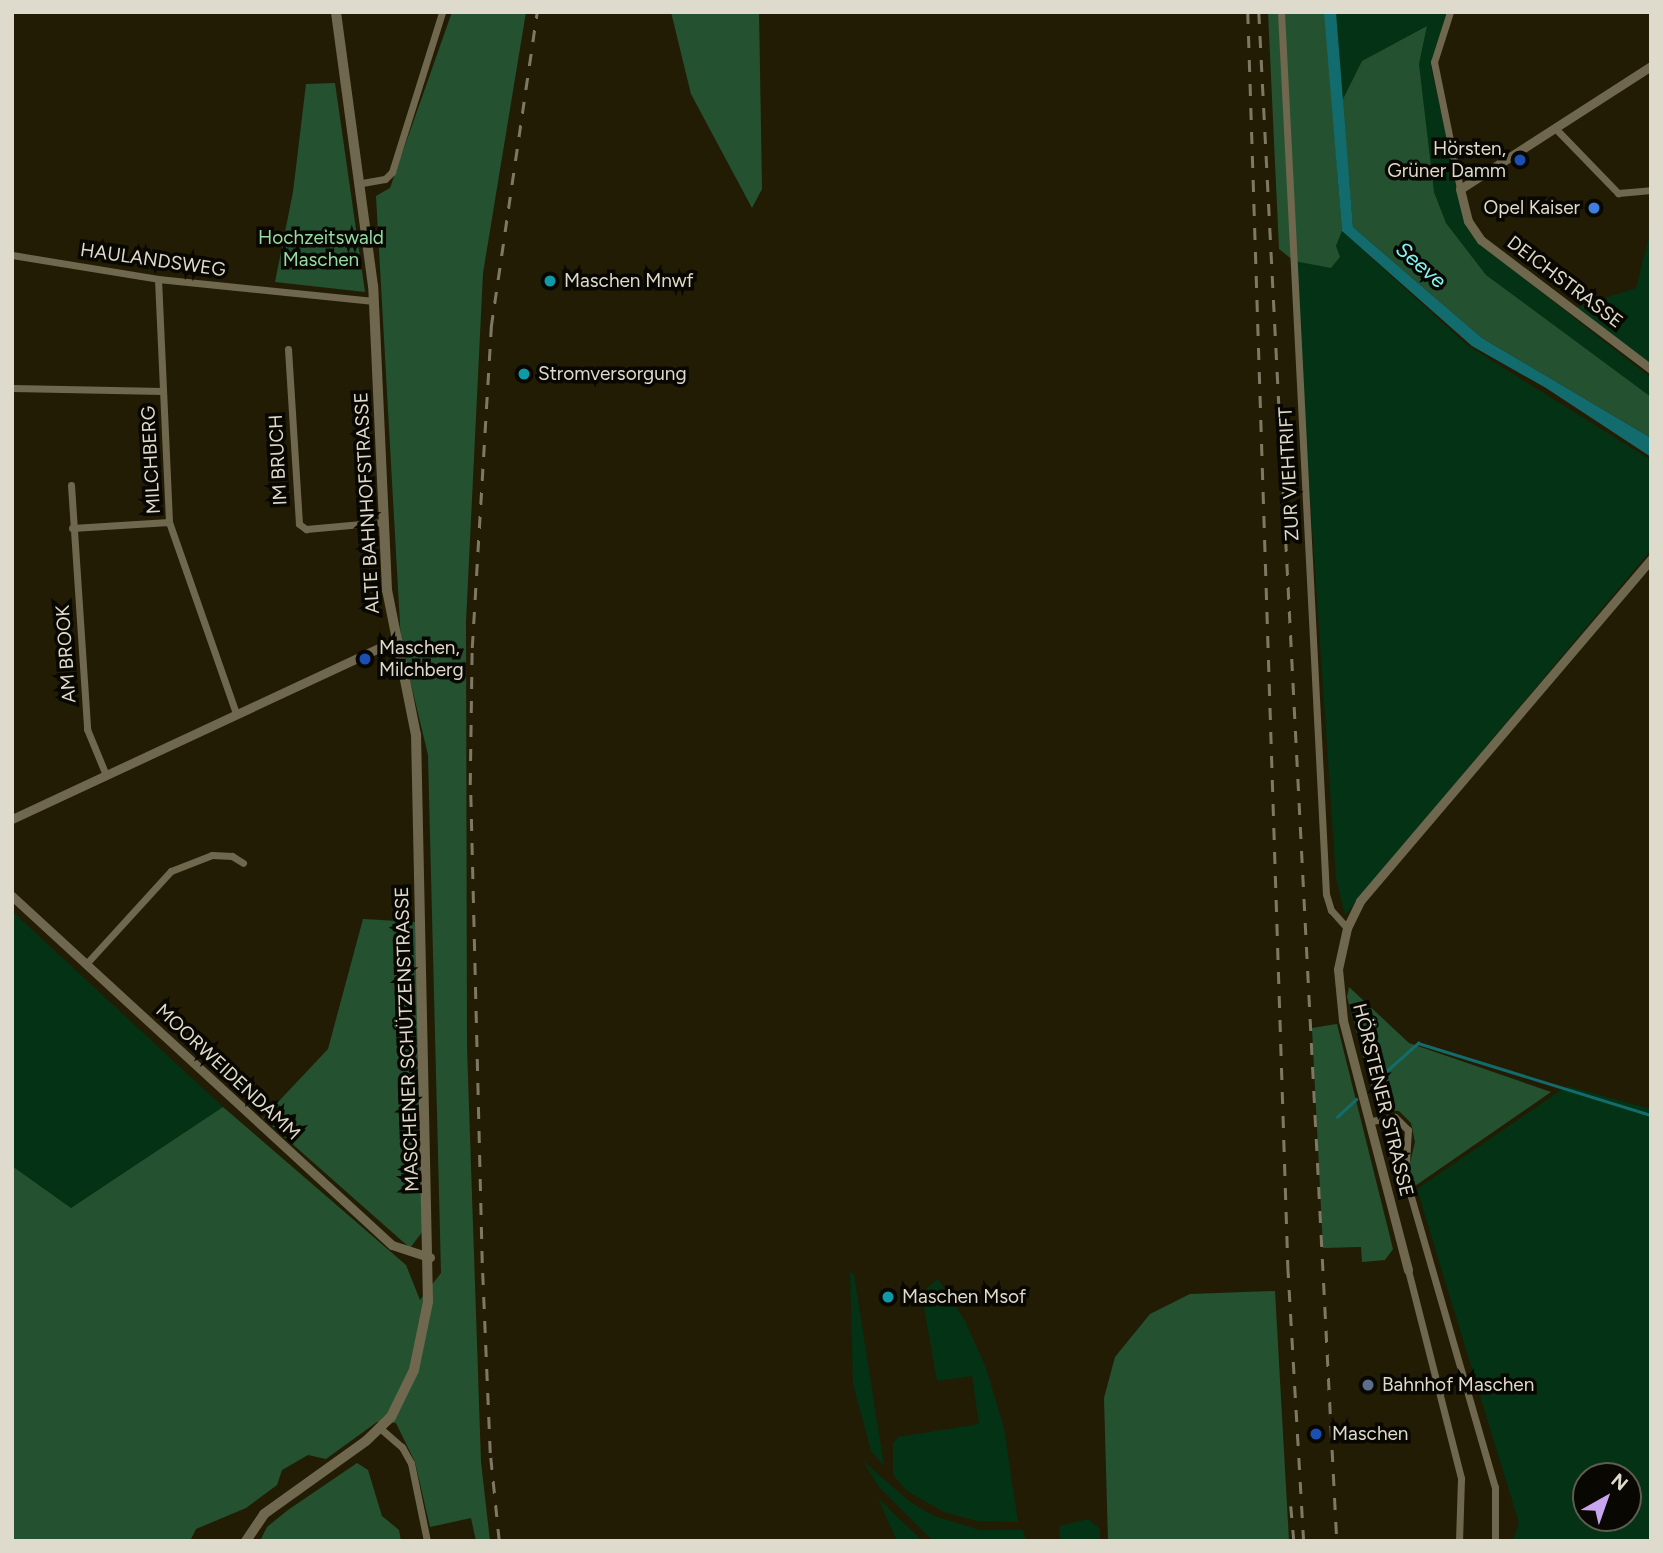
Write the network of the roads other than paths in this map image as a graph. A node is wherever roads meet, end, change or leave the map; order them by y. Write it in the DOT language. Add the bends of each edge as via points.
graph roads {
  1 [pos="336,12"];
  2 [pos="442,12"];
  3 [pos="1281,12"];
  4 [pos="1450,12"];
  5 [pos="1651,66"];
  6 [pos="1555,128"];
  7 [pos="362,183"];
  8 [pos="1460,189"];
  9 [pos="1651,190"];
  10 [pos="12,255"];
  11 [pos="158,279"];
  12 [pos="374,301"];
  13 [pos="288,349"];
  14 [pos="1651,369"];
  15 [pos="12,388"];
  16 [pos="163,391"];
  17 [pos="71,485"];
  18 [pos="169,522"];
  19 [pos="384,522"];
  20 [pos="72,528"];
  21 [pos="1651,559"];
  22 [pos="396,640"];
  23 [pos="236,713"];
  24 [pos="106,775"];
  25 [pos="12,819"];
  26 [pos="243,863"];
  27 [pos="12,896"];
  28 [pos="1347,928"];
  29 [pos="86,964"];
  30 [pos="1371,1122"];
  31 [pos="430,1257"];
  32 [pos="1408,1270"];
  33 [pos="381,1429"];
  34 [pos="252,1528"];
  35 [pos="246,1541"];
  36 [pos="253,1541"];
  37 [pos="427,1541"];
  38 [pos="1459,1541"];
  39 [pos="1494,1541"];
  1 -- 7 [label="main road, ALTE BAHNHOFSTRASSE"];
  2 -- 7 [label="street" via="392,172 385,179"];
  3 -- 28 [label="street, ZUR VIEHTRIFT" via="1326,894 1331,910"];
  4 -- 8 [label="street, DEICHSTRASSE" via="1434,62"];
  5 -- 6 [label="street"];
  6 -- 8 [label="street"];
  6 -- 9 [label="street" via="1618,193"];
  7 -- 12 [label="main road, ALTE BAHNHOFSTRASSE"];
  8 -- 14 [label="street, DEICHSTRASSE" via="1468,221 1481,240"];
  10 -- 11 [label="street, HAULANDSWEG"];
  11 -- 12 [label="street, HAULANDSWEG"];
  11 -- 16 [label="street, MILCHBERG"];
  12 -- 19 [label="main road, ALTE BAHNHOFSTRASSE"];
  13 -- 19 [label="street, IM BRUCH" via="299,524 306,529"];
  15 -- 16 [label="street"];
  16 -- 18 [label="street, MILCHBERG"];
  17 -- 20 [label="street, AM BROOK"];
  18 -- 20 [label="street"];
  18 -- 23 [label="street, MILCHBERG"];
  19 -- 22 [label="main road, ALTE BAHNHOFSTRASSE"];
  20 -- 24 [label="street, AM BROOK" via="87,729"];
  21 -- 28 [label="street, HÖRSTENER STRASSE" via="1360,901"];
  22 -- 23 [label="street"];
  22 -- 31 [label="main road, MASCHENER SCHÜTZENSTRASSE" via="416,735"];
  23 -- 24 [label="street"];
  24 -- 25 [label="street"];
  26 -- 29 [label="street" via="232,856 212,855 171,871"];
  27 -- 29 [label="street, MOORWEIDENDAMM"];
  28 -- 30 [label="street, HÖRSTENER STRASSE" via="1339,994"];
  29 -- 31 [label="street, MOORWEIDENDAMM" via="392,1245"];
  30 -- 32 [label="street, HÖRSTENER STRASSE"];
  30 -- 39 [label="street" via="1395,1117 1408,1130 1405,1176 1495,1487"];
  31 -- 33 [label="main road, MASCHENER SCHÜTZENSTRASSE" via="426,1320 414,1370 400,1404"];
  32 -- 38 [label="street, HÖRSTENER STRASSE" via="1461,1478"];
  33 -- 34 [label="main road, MASCHENER SCHÜTZENSTRASSE" via="264,1514"];
  33 -- 37 [label="street" via="402,1447 411,1463"];
  34 -- 35 [label="main road, MASCHENER SCHÜTZENSTRASSE"];
  34 -- 36 [label="main road"];
}
